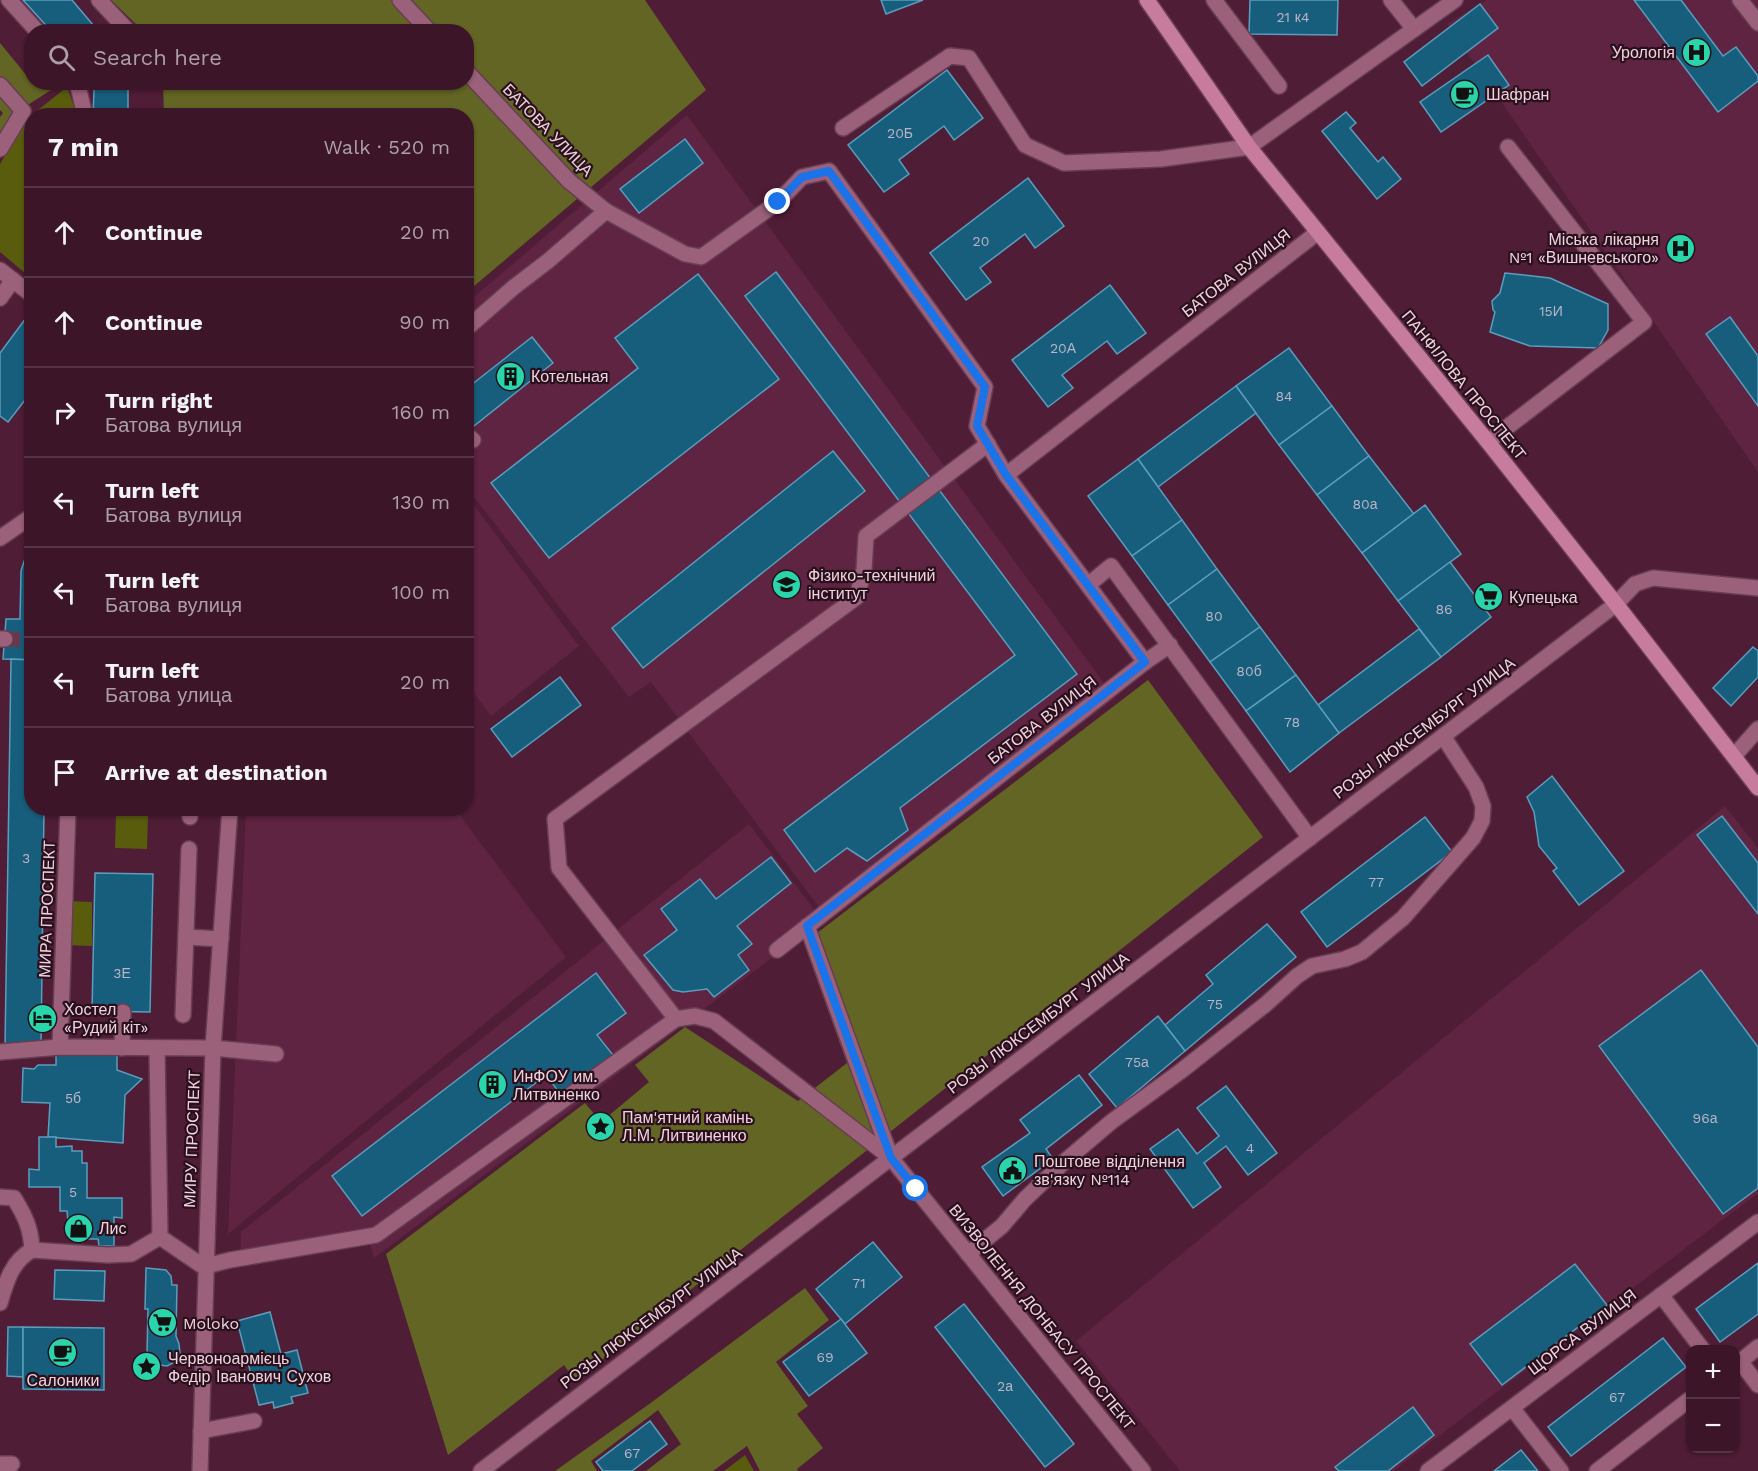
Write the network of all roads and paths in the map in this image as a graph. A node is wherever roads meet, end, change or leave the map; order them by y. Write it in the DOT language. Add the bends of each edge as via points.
graph roads {
  1 [pos="9,0"];
  2 [pos="99,0"];
  3 [pos="400,0"];
  4 [pos="1214,0"];
  5 [pos="1391,0"];
  6 [pos="1455,0"];
  7 [pos="1740,0"];
  8 [pos="1152,1"];
  9 [pos="1438,5"];
  10 [pos="1758,23"];
  11 [pos="31,24"];
  12 [pos="122,24"];
  13 [pos="422,24"];
  14 [pos="1414,29"];
  15 [pos="474,80"];
  16 [pos="0,85"];
  17 [pos="1279,86"];
  18 [pos="80,90"];
  19 [pos="83,108"];
  20 [pos="843,128"];
  21 [pos="1249,147"];
  22 [pos="1508,147"];
  23 [pos="0,149"];
  24 [pos="606,211"];
  25 [pos="1318,232"];
  26 [pos="0,270"];
  27 [pos="13,280"];
  28 [pos="24,289"];
  29 [pos="0,298"];
  30 [pos="474,322"];
  31 [pos="1488,442"];
  32 [pos="988,444"];
  33 [pos="1006,475"];
  34 [pos="24,522"];
  35 [pos="0,538"];
  36 [pos="1088,585"];
  37 [pos="1758,588"];
  38 [pos="1616,604"];
  39 [pos="1170,645"];
  40 [pos="1145,662"];
  41 [pos="1758,729"];
  42 [pos="1443,736"];
  43 [pos="1734,756"];
  44 [pos="1758,788"];
  45 [pos="68,816"];
  46 [pos="229,816"];
  47 [pos="1310,837"];
  48 [pos="189,849"];
  49 [pos="807,926"];
  50 [pos="186,937"];
  51 [pos="221,939"];
  52 [pos="777,950"];
  53 [pos="123,1012"];
  54 [pos="183,1015"];
  55 [pos="676,1019"];
  56 [pos="60,1047"];
  57 [pos="122,1048"];
  58 [pos="157,1048"];
  59 [pos="213,1048"];
  60 [pos="0,1052"];
  61 [pos="276,1054"];
  62 [pos="891,1158"];
  63 [pos="0,1197"];
  64 [pos="1758,1222"];
  65 [pos="160,1237"];
  66 [pos="32,1250"];
  67 [pos="968,1254"];
  68 [pos="206,1266"];
  69 [pos="1661,1295"];
  70 [pos="0,1303"];
  71 [pos="1699,1345"];
  72 [pos="1758,1347"];
  73 [pos="1740,1361"];
  74 [pos="1740,1365"];
  75 [pos="1758,1385"];
  76 [pos="1686,1402"];
  77 [pos="1512,1408"];
  78 [pos="254,1421"];
  79 [pos="201,1431"];
  80 [pos="200,1471"];
  81 [pos="481,1471"];
  82 [pos="1143,1471"];
  83 [pos="1428,1471"];
  84 [pos="1561,1471"];
  85 [pos="1596,1471"];
  1 -- 11 [label="street"];
  2 -- 12 [label="street"];
  3 -- 13 [label="street"];
  4 -- 17 [label="street"];
  5 -- 14 [label="street"];
  6 -- 9 [label="street"];
  7 -- 10 [label="street"];
  8 -- 21 [label="main road, ПАНФІЛОВА ПРОСПЕКТ"];
  9 -- 14 [label="street"];
  14 -- 21 [label="street"];
  15 -- 24 [label="street, БАТОВА УЛИЦА" via="569,181"];
  16 -- 23 [label="street" via="23,111"];
  18 -- 19 [label="street"];
  20 -- 21 [label="street" via="950,57 969,58 1025,145 1064,163 1161,159"];
  21 -- 25 [label="main road, ПАНФІЛОВА ПРОСПЕКТ"];
  22 -- 31 [label="street" via="1644,322"];
  24 -- 30 [label="street"];
  24 -- 32 [label="street, БАТОВА УЛИЦА" via="685,254 701,257 778,202 802,177 829,171 985,387 977,426"];
  25 -- 31 [label="main road, ПАНФІЛОВА ПРОСПЕКТ"];
  25 -- 33 [label="street, БАТОВА ВУЛИЦЯ"];
  26 -- 27 [label="street"];
  27 -- 28 [label="street"];
  27 -- 29 [label="street"];
  31 -- 38 [label="main road, ПАНФІЛОВА ПРОСПЕКТ"];
  32 -- 33 [label="street"];
  32 -- 55 [label="street" via="866,536 857,597 555,819 558,868"];
  33 -- 36 [label="street"];
  34 -- 35 [label="street"];
  36 -- 39 [label="street" via="1111,566"];
  36 -- 40 [label="street"];
  37 -- 38 [label="street, РОЗЫ ЛЮКСЕМБУРГ УЛИЦА" via="1653,578 1635,584"];
  38 -- 42 [label="street, РОЗЫ ЛЮКСЕМБУРГ УЛИЦА"];
  38 -- 43 [label="main road, ПАНФІЛОВА ПРОСПЕКТ"];
  39 -- 40 [label="street, БАТОВА ВУЛИЦЯ"];
  39 -- 47 [label="street"];
  40 -- 49 [label="street, БАТОВА ВУЛИЦЯ"];
  41 -- 43 [label="street"];
  42 -- 47 [label="street, РОЗЫ ЛЮКСЕМБУРГ УЛИЦА"];
  42 -- 67 [label="street" via="1476,787 1483,806 1482,821 1473,838 1403,918 1362,952 1312,966 1297,976 1181,1071 1111,1122"];
  43 -- 44 [label="main road, ПАНФІЛОВА ПРОСПЕКТ"];
  45 -- 56 [label="street, МИРА ПРОСПЕКТ"];
  46 -- 51 [label="street, МИРУ ПРОСПЕКТ"];
  47 -- 62 [label="street, РОЗЫ ЛЮКСЕМБУРГ УЛИЦА"];
  48 -- 50 [label="street"];
  49 -- 52 [label="street, БАТОВА ВУЛИЦЯ"];
  49 -- 62 [label="street"];
  50 -- 51 [label="street"];
  50 -- 54 [label="street"];
  51 -- 59 [label="street, МИРУ ПРОСПЕКТ"];
  53 -- 57 [label="street"];
  55 -- 62 [label="street" via="695,1016 714,1021"];
  55 -- 68 [label="street" via="376,1235"];
  56 -- 57 [label="street"];
  56 -- 60 [label="street"];
  57 -- 58 [label="street"];
  58 -- 59 [label="street"];
  58 -- 65 [label="street"];
  59 -- 61 [label="street"];
  59 -- 68 [label="street, МИРУ ПРОСПЕКТ"];
  62 -- 67 [label="street, ВИЗВОЛЕННЯ ДОНБАСУ ПРОСПЕКТ"];
  62 -- 81 [label="street, РОЗЫ ЛЮКСЕМБУРГ УЛИЦА"];
  63 -- 66 [label="street" via="14,1198 31,1234"];
  64 -- 69 [label="street, ЩОРСА ВУЛИЦЯ"];
  65 -- 66 [label="street" via="131,1254"];
  65 -- 68 [label="street"];
  66 -- 70 [label="street" via="15,1264"];
  67 -- 82 [label="street, ВИЗВОЛЕННЯ ДОНБАСУ ПРОСПЕКТ"];
  68 -- 79 [label="street, МИРУ ПРОСПЕКТ"];
  69 -- 71 [label="street"];
  69 -- 77 [label="street, ЩОРСА ВУЛИЦЯ"];
  72 -- 73 [label="street"];
  74 -- 75 [label="street"];
  76 -- 85 [label="street"];
  77 -- 83 [label="street, ЩОРСА ВУЛИЦЯ"];
  77 -- 84 [label="street"];
  78 -- 79 [label="street"];
  79 -- 80 [label="street, МИРУ ПРОСПЕКТ"];
}
